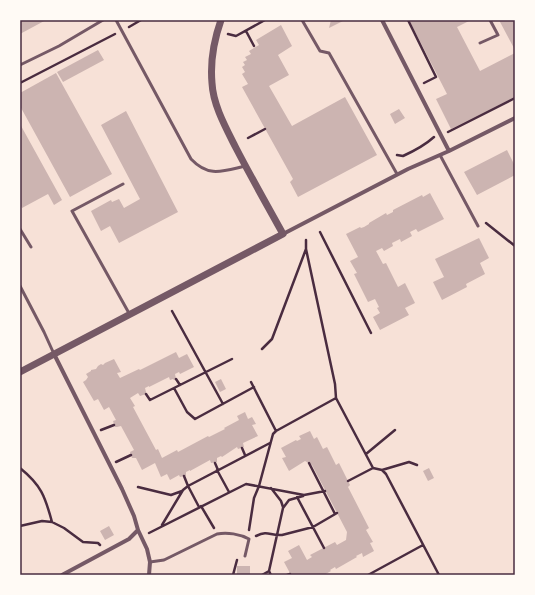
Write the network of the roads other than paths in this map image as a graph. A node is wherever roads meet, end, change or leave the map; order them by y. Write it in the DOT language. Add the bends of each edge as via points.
graph roads {
  1 [pos="102,20"];
  2 [pos="116,20"];
  3 [pos="221,20"];
  4 [pos="308,20"];
  5 [pos="382,20"];
  6 [pos="490,20"];
  7 [pos="303,21"];
  8 [pos="480,43"];
  9 [pos="20,65"];
  10 [pos="515,118"];
  11 [pos="449,151"];
  12 [pos="440,155"];
  13 [pos="246,166"];
  14 [pos="397,174"];
  15 [pos="123,184"];
  16 [pos="478,226"];
  17 [pos="20,229"];
  18 [pos="283,234"];
  19 [pos="31,247"];
  20 [pos="20,286"];
  21 [pos="130,315"];
  22 [pos="54,354"];
  23 [pos="20,372"];
  24 [pos="138,530"];
  25 [pos="245,556"];
  26 [pos="150,562"];
  27 [pos="62,575"];
  28 [pos="149,575"];
  1 -- 9 [label="lane" via="59,46"];
  2 -- 13 [label="lane" via="191,159 200,167 217,172"];
  3 -- 13 [label="street" via="211,62 214,97"];
  4 -- 7 [label="lane"];
  5 -- 11 [label="street"];
  6 -- 8 [label="lane" via="498,35"];
  7 -- 14 [label="lane" via="320,50 329,53"];
  10 -- 11 [label="street"];
  11 -- 12 [label="street"];
  12 -- 14 [label="street"];
  12 -- 16 [label="lane"];
  13 -- 18 [label="street"];
  14 -- 18 [label="street"];
  15 -- 21 [label="lane" via="72,211"];
  17 -- 19 [label="lane"];
  18 -- 21 [label="street"];
  20 -- 22 [label="lane"];
  21 -- 22 [label="street"];
  22 -- 23 [label="street"];
  22 -- 24 [label="street" via="122,489"];
  24 -- 26 [label="street" via="143,537"];
  24 -- 27 [label="street" via="129,539"];
  25 -- 26 [label="lane" via="249,538 223,533 164,560"];
  26 -- 28 [label="street"];
}
